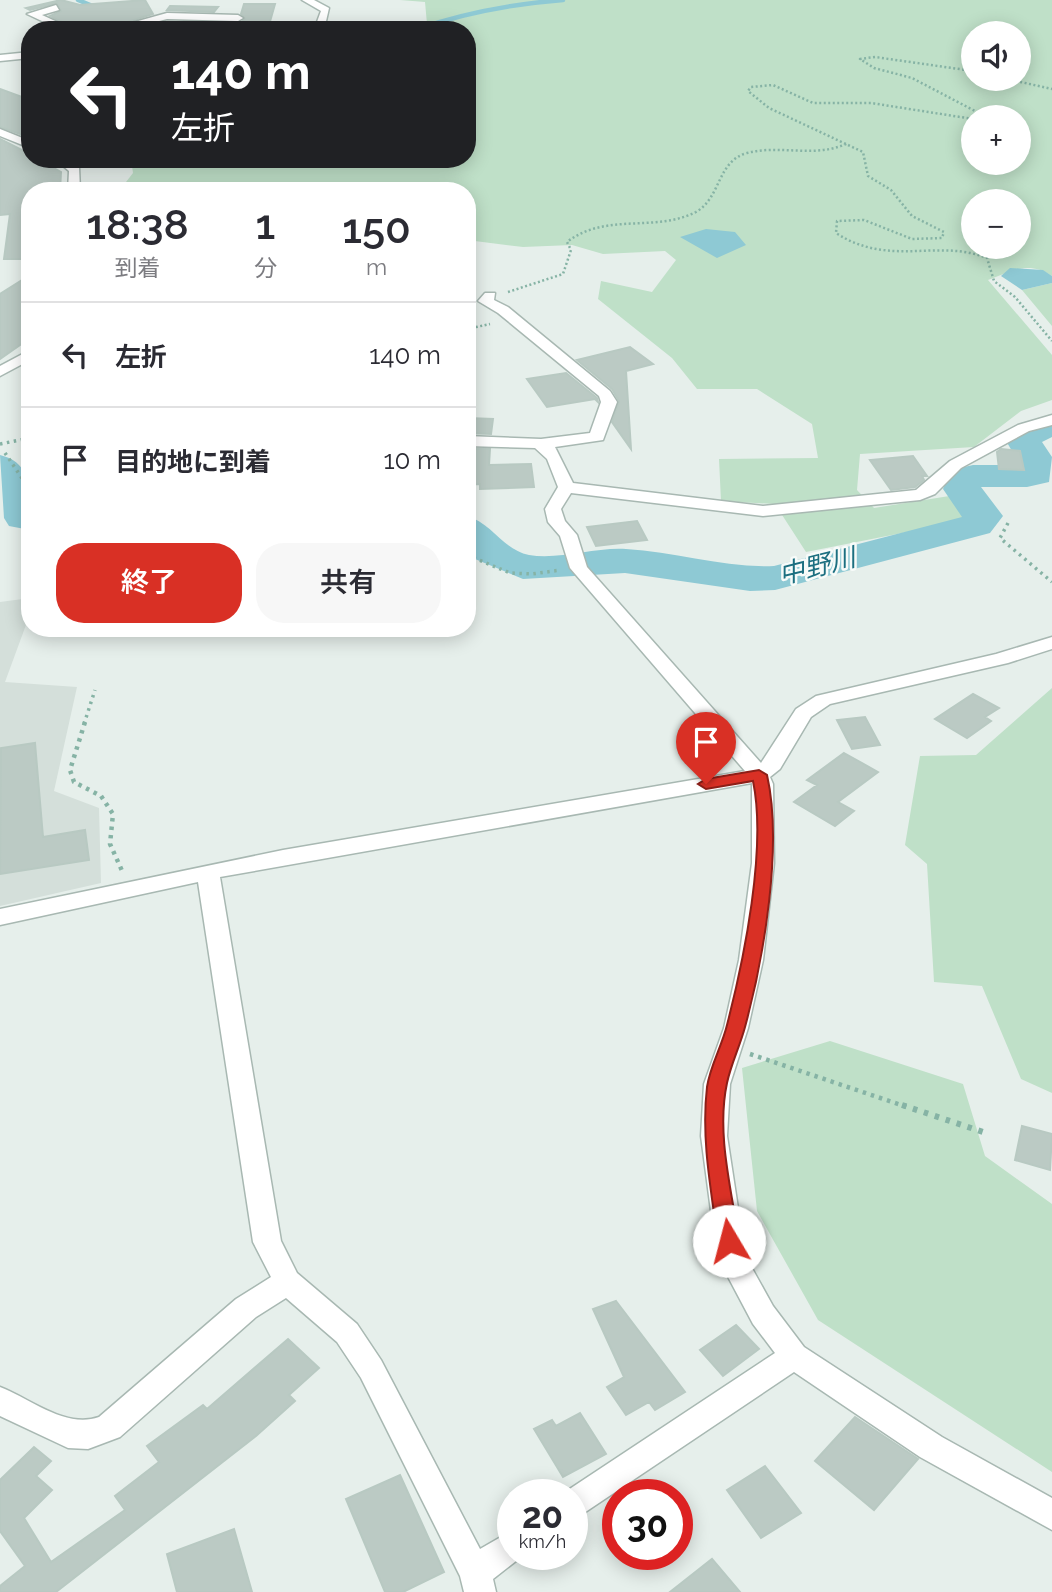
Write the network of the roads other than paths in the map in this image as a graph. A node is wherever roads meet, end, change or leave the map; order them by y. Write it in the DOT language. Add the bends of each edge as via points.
graph roads {
  1 [pos="307,0"];
  2 [pos="56,8"];
  3 [pos="74,16"];
  4 [pos="238,18"];
  5 [pos="49,21"];
  6 [pos="55,21"];
  7 [pos="137,21"];
  8 [pos="322,21"];
  9 [pos="21,56"];
  10 [pos="0,58"];
  11 [pos="0,132"];
  12 [pos="21,141"];
  13 [pos="490,296"];
  14 [pos="21,359"];
  15 [pos="0,372"];
  16 [pos="1052,420"];
  17 [pos="476,442"];
  18 [pos="542,443"];
  19 [pos="566,487"];
  20 [pos="1052,643"];
  21 [pos="759,775"];
  22 [pos="208,872"];
  23 [pos="0,917"];
  24 [pos="287,1283"];
  25 [pos="794,1356"];
  26 [pos="0,1401"];
  27 [pos="588,1495"];
  28 [pos="1052,1515"];
  29 [pos="497,1562"];
  30 [pos="478,1582"];
  1 -- 8 [label="street" via="326,10"];
  2 -- 5 [label="street" via="32,14"];
  3 -- 6 [label="street"];
  4 -- 7 [label="street" via="160,13"];
  9 -- 10 [label="street"];
  11 -- 12 [label="street"];
  13 -- 18 [label="street" via="485,301 488,304 503,310 609,402 597,437"];
  14 -- 15 [label="street"];
  16 -- 19 [label="street" via="1014,431 981,453 960,460 933,489 920,495 763,511"];
  17 -- 18 [label="street"];
  18 -- 19 [label="street" via="552,452"];
  19 -- 21 [label="street" via="553,509 577,563"];
  20 -- 21 [label="street" via="963,669 823,700 803,713 773,764"];
  21 -- 22 [label="street"];
  21 -- 25 [label="street" via="765,802 763,863 751,960 717,1084 714,1136 729,1241 740,1273 763,1315"];
  22 -- 23 [label="street"];
  22 -- 24 [label="street" via="260,1209 267,1242"];
  24 -- 26 [label="street" via="246,1308 109,1427 88,1435 68,1434"];
  24 -- 30 [label="street" via="346,1333 371,1369"];
  25 -- 27 [label="street"];
  25 -- 28 [label="street" via="931,1447"];
  29 -- 30 [label="street"];
}
